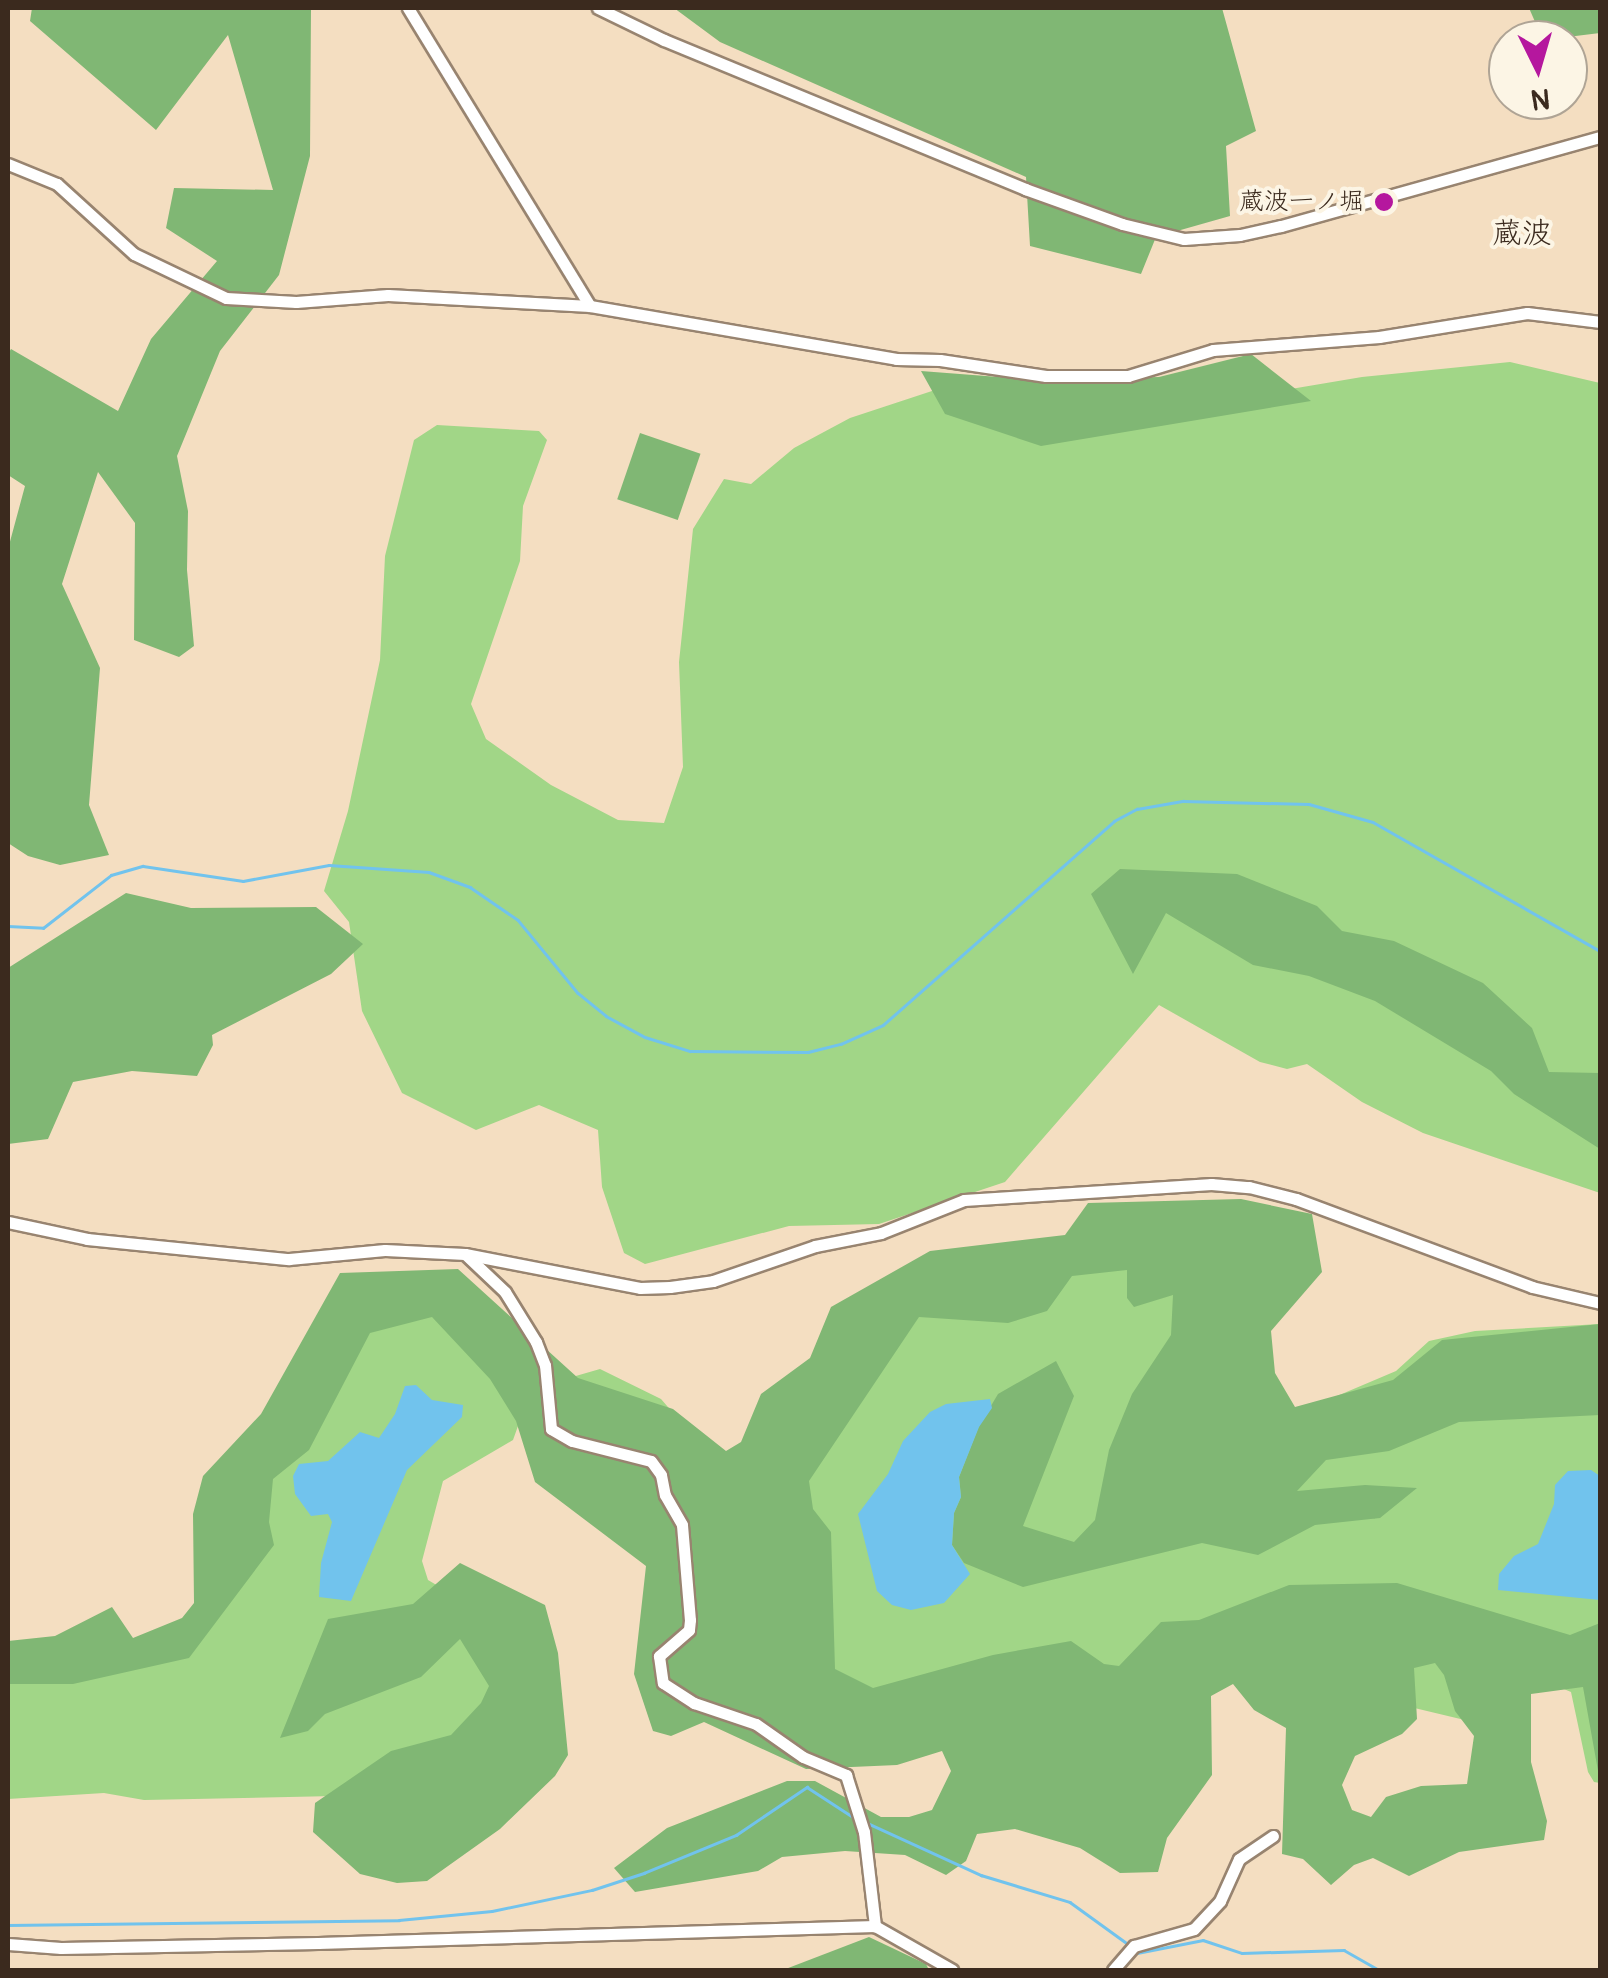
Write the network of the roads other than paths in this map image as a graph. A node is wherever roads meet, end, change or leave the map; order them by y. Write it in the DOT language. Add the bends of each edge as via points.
graph roads {
  1 [pos="408,8"];
  2 [pos="598,8"];
  3 [pos="1600,137"];
  4 [pos="8,164"];
  5 [pos="590,306"];
  6 [pos="1600,322"];
  7 [pos="8,1222"];
  8 [pos="465,1254"];
  9 [pos="1600,1303"];
  10 [pos="1273,1836"];
  11 [pos="876,1926"];
  12 [pos="8,1944"];
  13 [pos="952,1970"];
  14 [pos="1113,1970"];
  1 -- 5 [label="street"];
  2 -- 3 [label="street" via="1024,190 1184,239 1281,226"];
  4 -- 5 [label="street" via="57,184 134,254 226,298 296,302 388,295"];
  5 -- 6 [label="street" via="896,360 1061,376 1128,376 1213,350 1379,337 1527,313"];
  7 -- 8 [label="street" via="88,1239 288,1259 385,1250"];
  8 -- 9 [label="street" via="670,1288 881,1233 964,1200 1211,1184 1296,1198 1532,1288"];
  8 -- 11 [label="street" via="506,1292 536,1342 551,1428 572,1442 651,1461 661,1475 682,1525 690,1620 689,1630 659,1656 663,1683 694,1703 756,1724 802,1757 846,1776 864,1832"];
  10 -- 14 [label="street" via="1239,1859 1220,1901 1194,1929 1134,1946"];
  11 -- 12 [label="street" via="298,1944"];
  11 -- 13 [label="street"];
}
